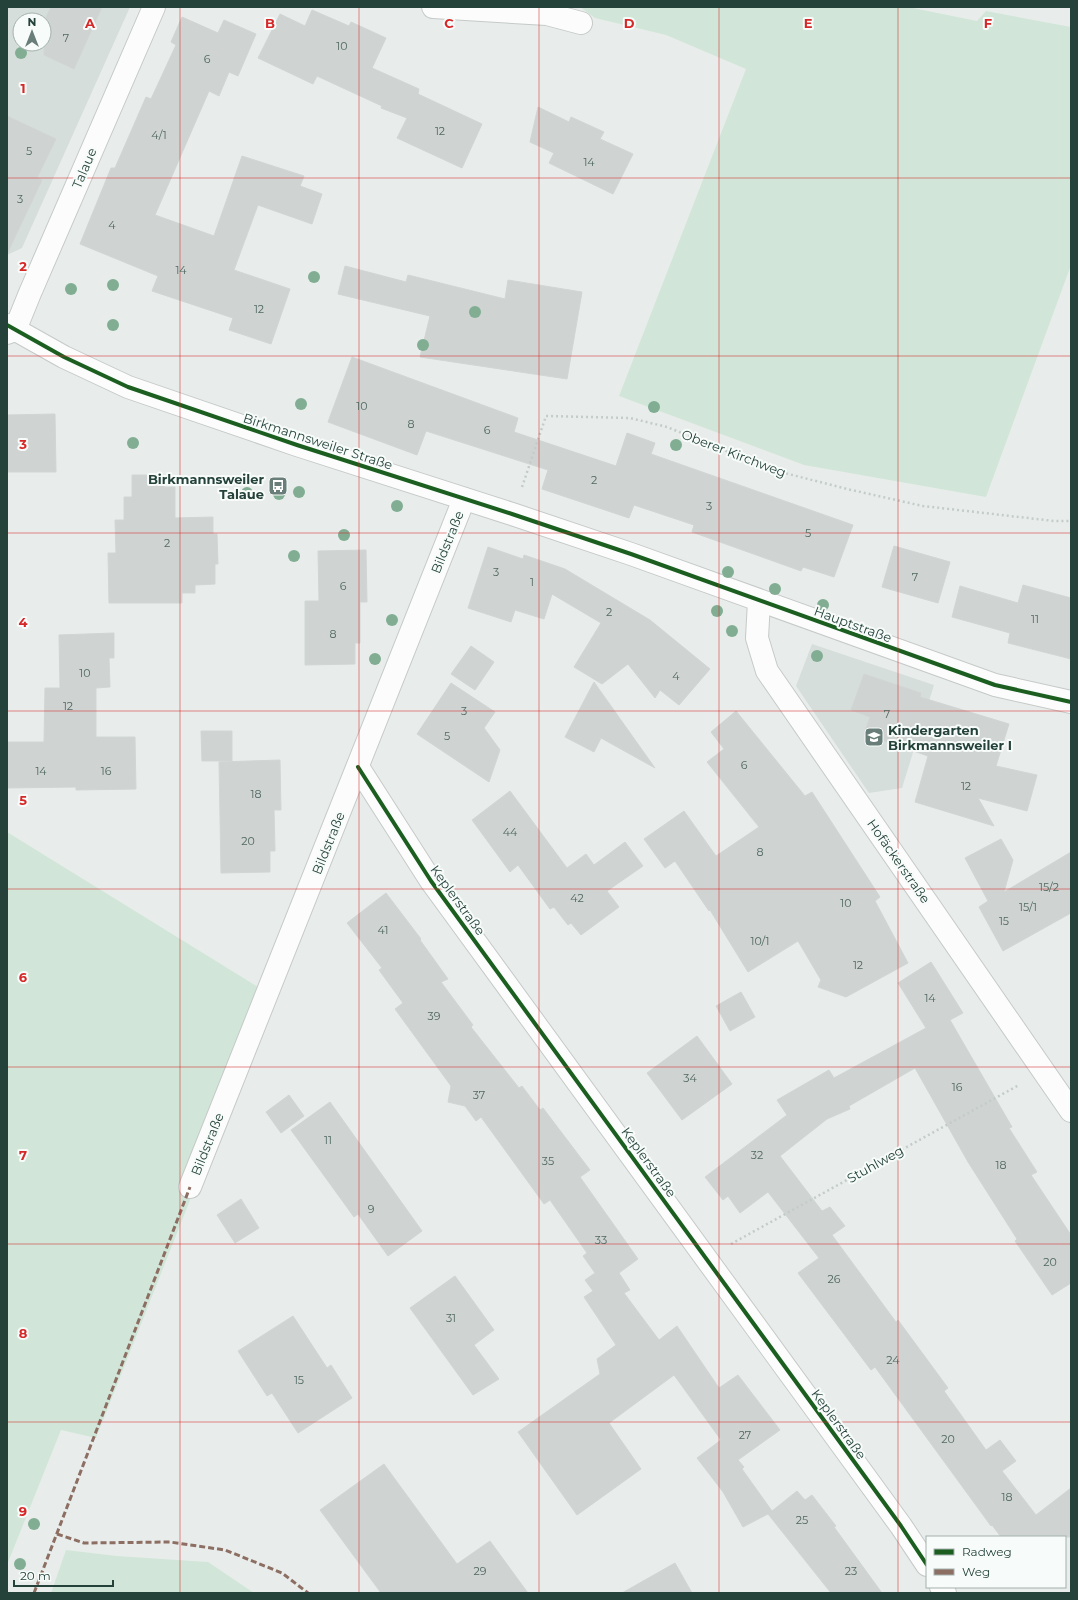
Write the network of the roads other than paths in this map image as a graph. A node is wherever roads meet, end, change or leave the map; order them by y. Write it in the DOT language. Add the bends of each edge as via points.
graph roads {
  1 [pos="154,7"];
  2 [pos="433,7"];
  3 [pos="580,23"];
  4 [pos="10,329"];
  5 [pos="464,499"];
  6 [pos="631,554"];
  7 [pos="759,601"];
  8 [pos="1071,702"];
  9 [pos="358,767"];
  10 [pos="1071,1111"];
  11 [pos="190,1187"];
  12 [pos="926,1564"];
  1 -- 4 [label="street, Talaue" via="30,293"];
  2 -- 3 [label="street" via="547,14"];
  4 -- 5 [label="street, Birkmannsweiler Straße" via="128,387"];
  5 -- 6 [label="street, Birkmannsweiler Straße"];
  5 -- 9 [label="street, Bildstraße"];
  6 -- 7 [label="street, Hauptstraße"];
  7 -- 8 [label="street, Hauptstraße" via="995,685"];
  7 -- 10 [label="street, Hofäckerstraße" via="757,638 767,671"];
  9 -- 11 [label="street, Bildstraße"];
  9 -- 12 [label="street, Keplerstraße" via="431,881"];
}
